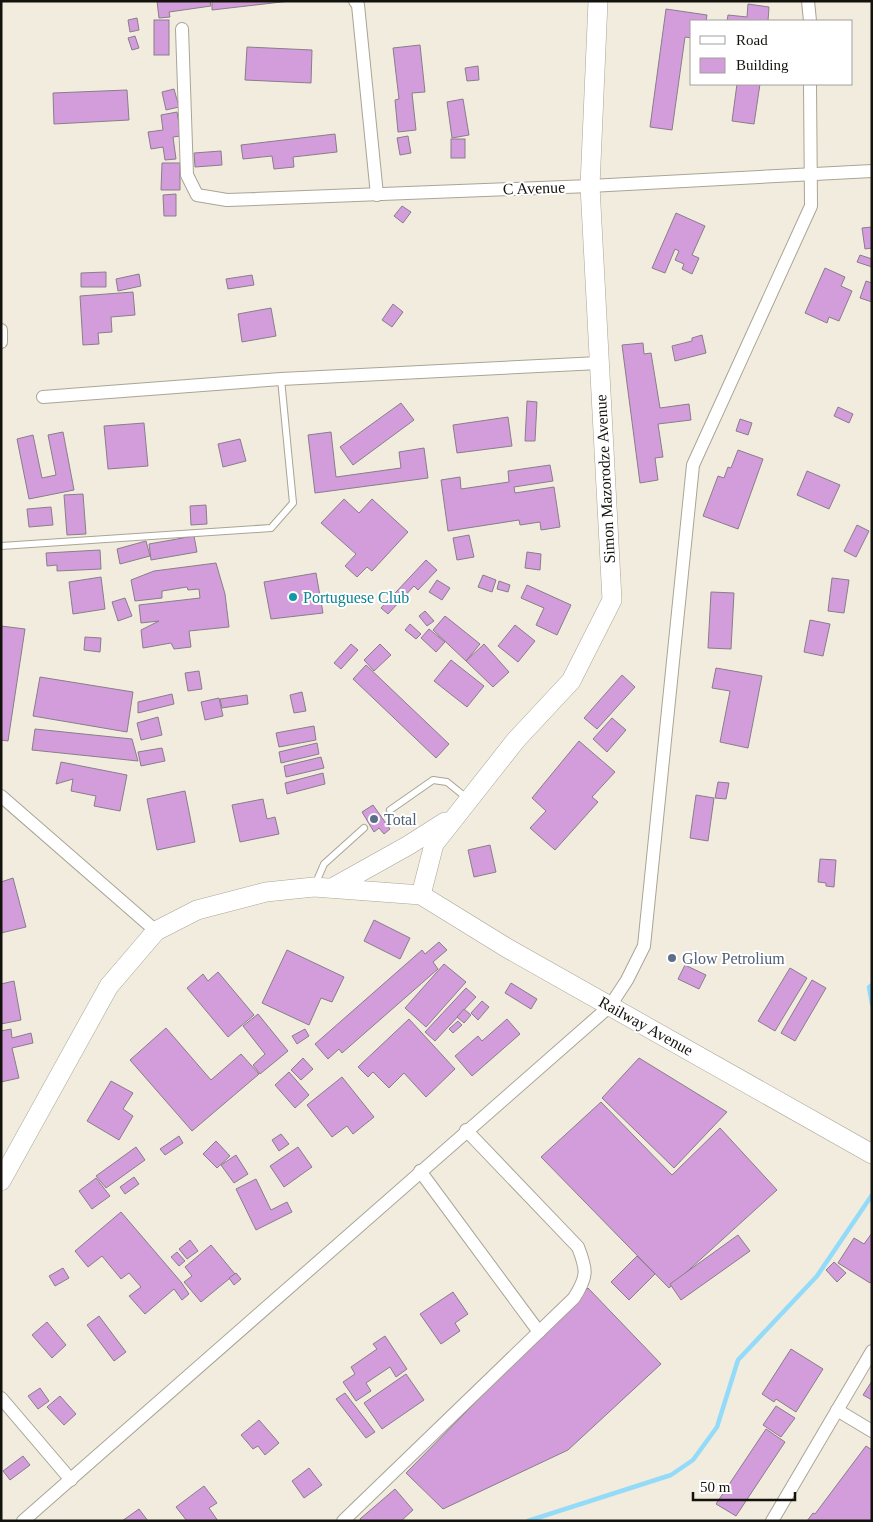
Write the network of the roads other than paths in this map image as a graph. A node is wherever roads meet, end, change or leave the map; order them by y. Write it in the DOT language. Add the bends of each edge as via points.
graph roads {
  1 [pos="355,1"];
  2 [pos="598,1"];
  3 [pos="808,1"];
  4 [pos="810,20"];
  5 [pos="182,29"];
  6 [pos="810,85"];
  7 [pos="872,171"];
  8 [pos="810,174"];
  9 [pos="590,186"];
  10 [pos="377,195"];
  11 [pos="1,330"];
  12 [pos="1,342"];
  13 [pos="599,364"];
  14 [pos="282,379"];
  15 [pos="43,398"];
  16 [pos="1,546"];
  17 [pos="1,796"];
  18 [pos="463,807"];
  19 [pos="390,810"];
  20 [pos="364,828"];
  21 [pos="323,887"];
  22 [pos="421,896"];
  23 [pos="156,931"];
  24 [pos="610,1006"];
  25 [pos="466,1130"];
  26 [pos="864,1150"];
  27 [pos="420,1171"];
  28 [pos="1,1181"];
  29 [pos="539,1332"];
  30 [pos="872,1351"];
  31 [pos="1,1398"];
  32 [pos="837,1410"];
  33 [pos="872,1431"];
  34 [pos="71,1480"];
  35 [pos="23,1521"];
  36 [pos="343,1521"];
  37 [pos="772,1521"];
  1 -- 10 [label="street" via="358,5"];
  2 -- 9 [label="main road, Simon Mazorodze Avenue"];
  3 -- 4 [label="street"];
  5 -- 10 [label="street, C Avenue" via="187,174 198,194 227,200"];
  6 -- 8 [label="street"];
  7 -- 8 [label="street, C Avenue"];
  8 -- 9 [label="street, C Avenue"];
  8 -- 24 [label="street" via="811,206 693,465 644,946"];
  9 -- 10 [label="street, C Avenue"];
  9 -- 13 [label="main road, Simon Mazorodze Avenue"];
  11 -- 12 [label="street"];
  13 -- 14 [label="street"];
  13 -- 18 [label="main road, Simon Mazorodze Avenue" via="612,600 571,681 516,740"];
  14 -- 15 [label="street"];
  14 -- 16 [label="lane" via="293,503 271,528"];
  17 -- 23 [label="street"];
  18 -- 19 [label="lane" via="446,782 433,780"];
  18 -- 21 [label="main road" via="409,845"];
  18 -- 22 [label="main road, Simon Mazorodze Avenue" via="434,844"];
  20 -- 21 [label="lane" via="324,864"];
  21 -- 22 [label="main road"];
  21 -- 23 [label="main road" via="266,892 197,910"];
  22 -- 24 [label="main road, Railway Avenue"];
  23 -- 28 [label="main road" via="109,986"];
  24 -- 25 [label="street"];
  24 -- 26 [label="main road, Railway Avenue"];
  25 -- 27 [label="street"];
  25 -- 29 [label="street" via="565,1231 578,1247 586,1269 583,1284 574,1298"];
  27 -- 29 [label="street"];
  27 -- 34 [label="street"];
  29 -- 36 [label="street"];
  30 -- 32 [label="street"];
  31 -- 34 [label="street"];
  32 -- 33 [label="street"];
  32 -- 37 [label="street"];
  34 -- 35 [label="street"];
}
